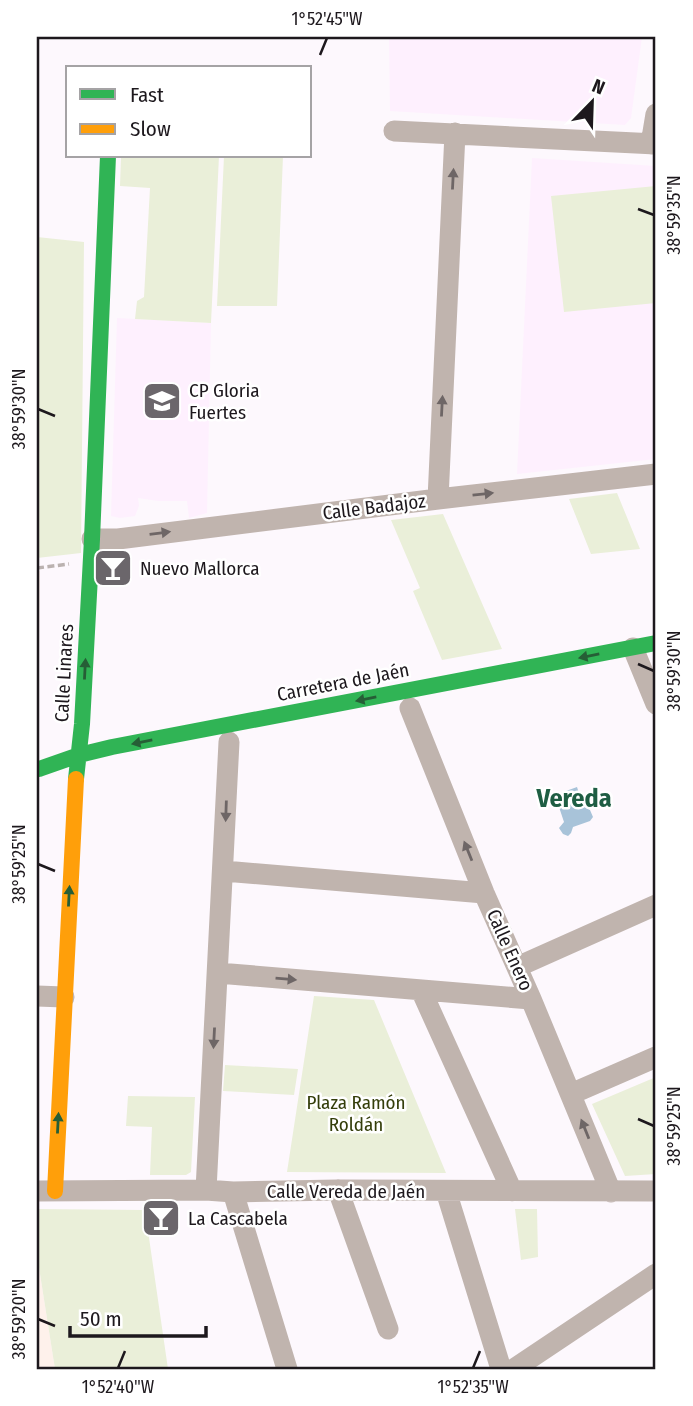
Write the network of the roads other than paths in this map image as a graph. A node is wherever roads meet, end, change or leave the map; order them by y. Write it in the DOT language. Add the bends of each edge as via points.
graph roads {
  1 [pos="656,114"];
  2 [pos="394,131"];
  3 [pos="455,133"];
  4 [pos="654,144"];
  5 [pos="108,158"];
  6 [pos="656,474"];
  7 [pos="438,499"];
  8 [pos="92,539"];
  9 [pos="656,643"];
  10 [pos="639,659"];
  11 [pos="656,704"];
  12 [pos="411,708"];
  13 [pos="229,742"];
  14 [pos="79,755"];
  15 [pos="38,769"];
  16 [pos="82,772"];
  17 [pos="224,871"];
  18 [pos="484,893"];
  19 [pos="656,905"];
  20 [pos="516,967"];
  21 [pos="218,973"];
  22 [pos="421,990"];
  23 [pos="37,996"];
  24 [pos="64,997"];
  25 [pos="531,999"];
  26 [pos="656,1057"];
  27 [pos="571,1094"];
  28 [pos="206,1190"];
  29 [pos="46,1191"];
  30 [pos="338,1191"];
  31 [pos="446,1191"];
  32 [pos="512,1191"];
  33 [pos="656,1191"];
  34 [pos="233,1192"];
  35 [pos="611,1192"];
  36 [pos="656,1274"];
  37 [pos="388,1329"];
  38 [pos="287,1369"];
  39 [pos="501,1369"];
  40 [pos="514,1369"];
  1 -- 4 [label="street"];
  2 -- 3 [label="street"];
  3 -- 4 [label="street"];
  7 -- 3 [label="street, one-way"];
  5 -- 8 [label="street, Calle Linares"];
  7 -- 6 [label="street, Calle Badajoz, one-way"];
  8 -- 7 [label="street, Calle Badajoz, one-way"];
  14 -- 8 [label="street, Calle Linares, one-way"];
  9 -- 10 [label="street, Carretera de Jaén"];
  10 -- 11 [label="street"];
  10 -- 14 [label="street, Carretera de Jaén, one-way"];
  18 -- 12 [label="street, Calle Enero, one-way"];
  13 -- 17 [label="street, one-way"];
  14 -- 15 [label="street, Carretera de Jaén"];
  14 -- 16 [label="street, Calle Linares"];
  15 -- 16 [label="street, Carretera de Jaén"];
  24 -- 16 [label="street, Calle Linares, one-way"];
  17 -- 18 [label="street"];
  17 -- 21 [label="street"];
  18 -- 20 [label="street, Calle Enero"];
  19 -- 20 [label="street"];
  20 -- 25 [label="street, Calle Enero"];
  21 -- 22 [label="street, one-way"];
  21 -- 28 [label="street, one-way"];
  22 -- 25 [label="street"];
  22 -- 32 [label="street"];
  23 -- 24 [label="street"];
  29 -- 24 [label="street, Calle Linares, one-way"];
  25 -- 27 [label="street, Calle Enero"];
  26 -- 27 [label="street"];
  35 -- 27 [label="street, Calle Enero, one-way"];
  28 -- 29 [label="street, Calle Vereda de Jaén"];
  28 -- 34 [label="street, Calle Vereda de Jaén"];
  30 -- 31 [label="street, Calle Vereda de Jaén"];
  30 -- 34 [label="street, Calle Vereda de Jaén"];
  30 -- 37 [label="street"];
  31 -- 32 [label="street, Calle Vereda de Jaén"];
  31 -- 39 [label="street"];
  32 -- 35 [label="street, Calle Vereda de Jaén"];
  33 -- 35 [label="street, Calle Vereda de Jaén"];
  34 -- 38 [label="street"];
  36 -- 40 [label="street"];
}
